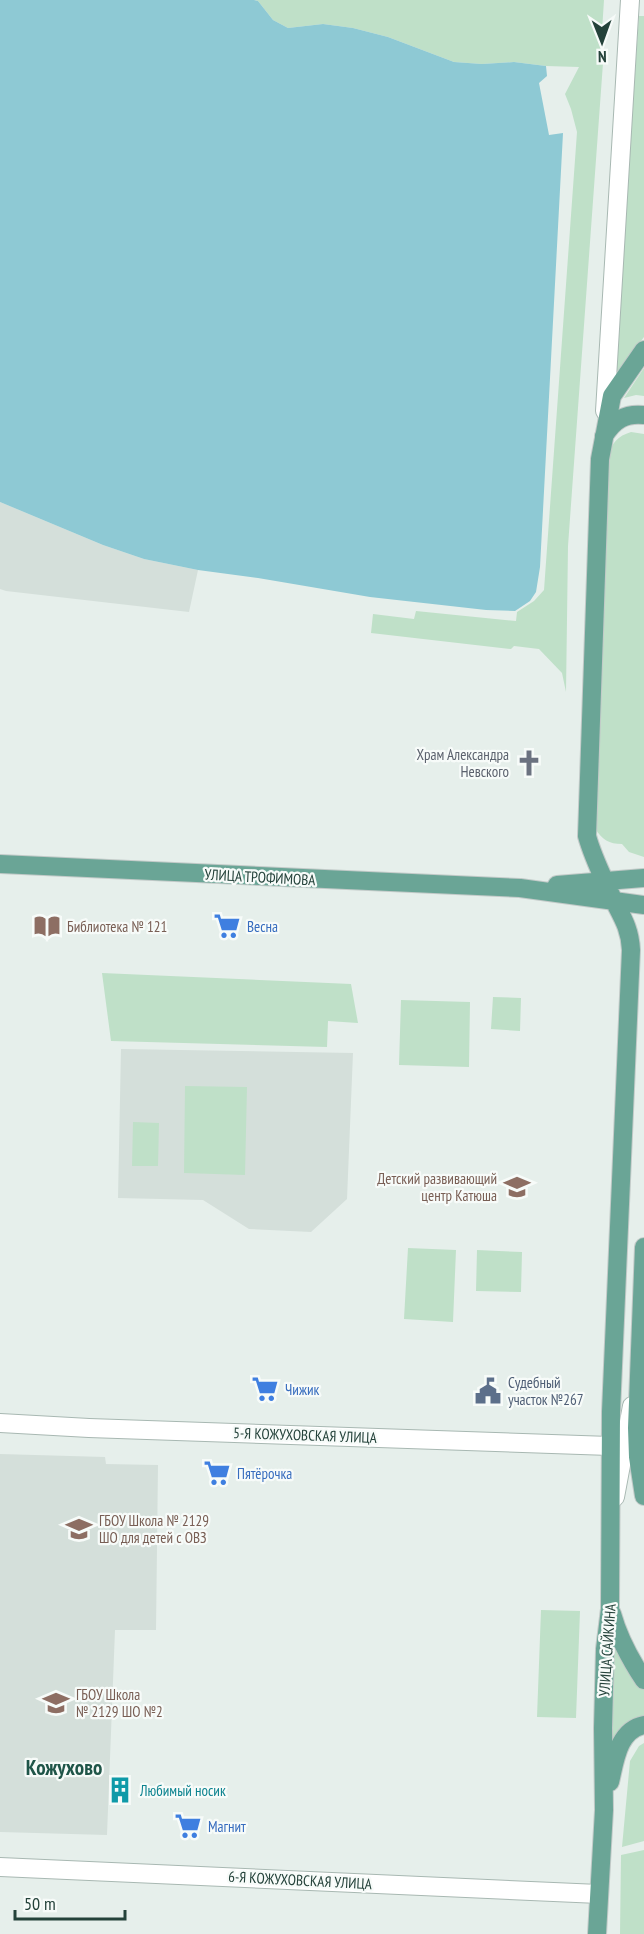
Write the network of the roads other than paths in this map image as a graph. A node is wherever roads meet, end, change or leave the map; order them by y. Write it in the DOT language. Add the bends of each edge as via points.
graph roads {
  1 [pos="630,0"];
  2 [pos="644,350"];
  3 [pos="644,415"];
  4 [pos="604,435"];
  5 [pos="0,864"];
  6 [pos="643,878"];
  7 [pos="605,881"];
  8 [pos="520,888"];
  9 [pos="614,901"];
  10 [pos="642,905"];
  11 [pos="644,1247"];
  12 [pos="639,1369"];
  13 [pos="0,1423"];
  14 [pos="610,1446"];
  15 [pos="644,1496"];
  16 [pos="611,1518"];
  17 [pos="610,1609"];
  18 [pos="644,1680"];
  19 [pos="644,1725"];
  20 [pos="603,1810"];
  21 [pos="0,1867"];
  22 [pos="599,1894"];
  23 [pos="597,1934"];
  1 -- 4 [label="street"];
  2 -- 4 [label="main road" via="612,396"];
  3 -- 4 [label="main road" via="624,416 611,424"];
  4 -- 7 [label="main road" via="600,459 588,836"];
  5 -- 8 [label="main road, УЛИЦА ТРОФИМОВА"];
  6 -- 7 [label="main road, УЛИЦА ТРОФИМОВА"];
  7 -- 8 [label="main road, УЛИЦА ТРОФИМОВА"];
  7 -- 9 [label="main road"];
  8 -- 9 [label="main road, УЛИЦА ТРОФИМОВА"];
  9 -- 10 [label="main road, УЛИЦА ТРОФИМОВА"];
  9 -- 14 [label="main road" via="625,920 631,950"];
  11 -- 12 [label="main road, УЛИЦА САЙКИНА"];
  12 -- 15 [label="main road, УЛИЦА САЙКИНА" via="638,1457"];
  12 -- 16 [label="street, УЛИЦА САЙКИНА"];
  13 -- 14 [label="street, 5-Я КОЖУХОВСКАЯ УЛИЦА"];
  14 -- 16 [label="main road"];
  16 -- 17 [label="main road, УЛИЦА САЙКИНА"];
  17 -- 18 [label="main road" via="623,1645"];
  17 -- 20 [label="main road, УЛИЦА САЙКИНА" via="605,1649"];
  19 -- 20 [label="main road" via="627,1734 619,1748"];
  20 -- 22 [label="main road, УЛИЦА САЙКИНА"];
  21 -- 22 [label="street, 6-Я КОЖУХОВСКАЯ УЛИЦА"];
  22 -- 23 [label="main road, УЛИЦА САЙКИНА"];
}
